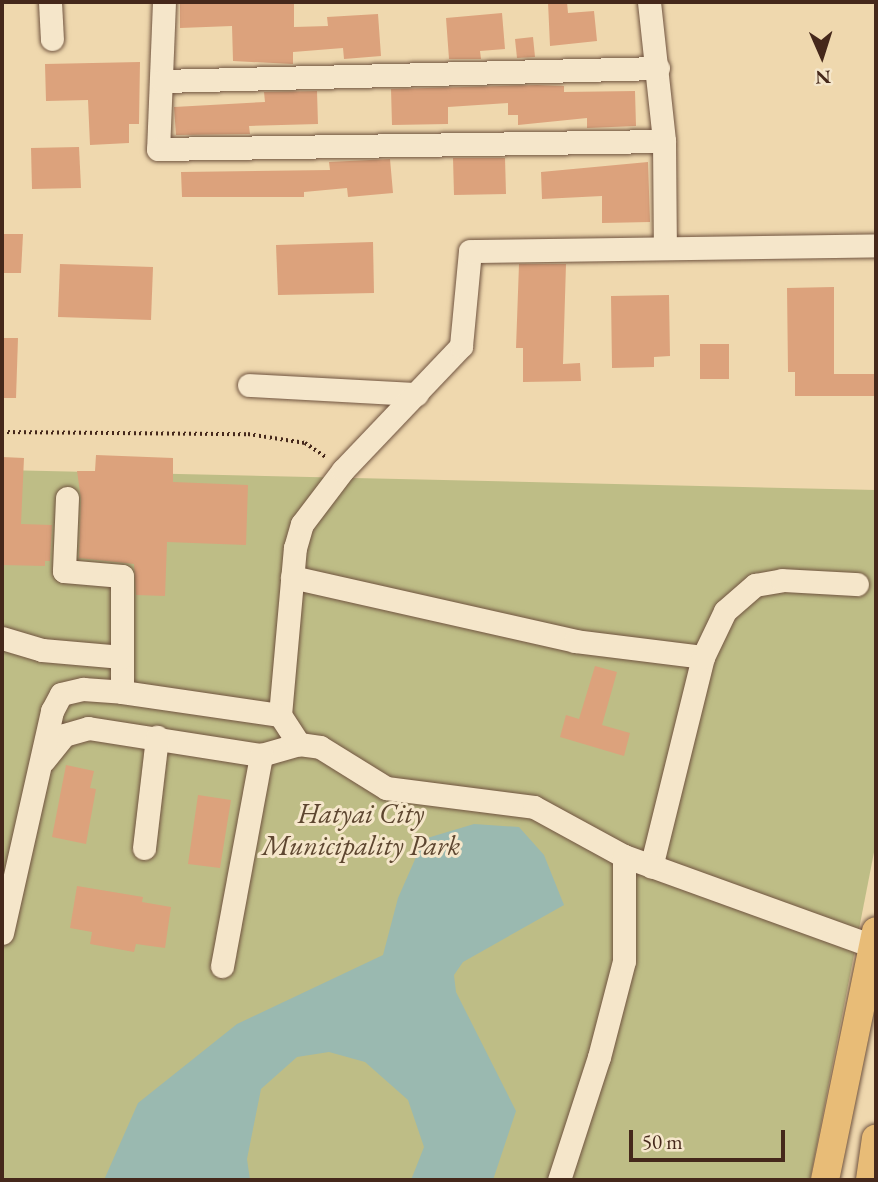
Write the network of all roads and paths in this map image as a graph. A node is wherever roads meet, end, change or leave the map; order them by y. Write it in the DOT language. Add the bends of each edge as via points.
graph roads {
  1 [pos="50,2"];
  2 [pos="164,2"];
  3 [pos="649,2"];
  4 [pos="52,39"];
  5 [pos="657,68"];
  6 [pos="162,81"];
  7 [pos="664,141"];
  8 [pos="876,245"];
  9 [pos="665,246"];
  10 [pos="249,385"];
  11 [pos="416,394"];
  12 [pos="2,432"];
  13 [pos="343,470"];
  14 [pos="67,498"];
  15 [pos="292,577"];
  16 [pos="857,584"];
  17 [pos="2,638"];
  18 [pos="121,657"];
  19 [pos="703,657"];
  20 [pos="122,692"];
  21 [pos="280,715"];
  22 [pos="158,737"];
  23 [pos="299,744"];
  24 [pos="261,754"];
  25 [pos="44,760"];
  26 [pos="144,848"];
  27 [pos="624,856"];
  28 [pos="651,867"];
  29 [pos="2,933"];
  30 [pos="874,938"];
  31 [pos="222,966"];
  32 [pos="876,1138"];
  33 [pos="559,1180"];
  34 [pos="825,1180"];
  35 [pos="870,1180"];
  1 -- 4 [label="street"];
  2 -- 6 [label="street"];
  3 -- 5 [label="street"];
  5 -- 6 [label="street"];
  5 -- 7 [label="street"];
  6 -- 7 [label="street" via="158,149"];
  7 -- 9 [label="street"];
  8 -- 9 [label="street"];
  9 -- 11 [label="street" via="470,251 461,346"];
  10 -- 11 [label="street"];
  11 -- 13 [label="street"];
  12 -- 13 [label="path" via="271,436 305,443"];
  13 -- 15 [label="street" via="302,524"];
  14 -- 18 [label="street" via="64,571 122,576"];
  15 -- 19 [label="street" via="575,641"];
  15 -- 21 [label="street"];
  16 -- 19 [label="street" via="782,580 755,586 725,611"];
  17 -- 18 [label="street" via="42,650"];
  18 -- 20 [label="street"];
  19 -- 28 [label="street"];
  20 -- 21 [label="street"];
  20 -- 25 [label="street" via="83,689 61,694 53,706"];
  21 -- 23 [label="street"];
  22 -- 24 [label="street"];
  22 -- 25 [label="street" via="76,729 64,735"];
  22 -- 26 [label="street"];
  23 -- 24 [label="street"];
  23 -- 27 [label="street" via="320,747 386,788 534,807"];
  24 -- 31 [label="street"];
  25 -- 29 [label="street"];
  27 -- 28 [label="street"];
  27 -- 33 [label="street" via="624,961 600,1057"];
  28 -- 30 [label="street"];
  30 -- 34 [label="main road"];
  32 -- 35 [label="main road"];
}
